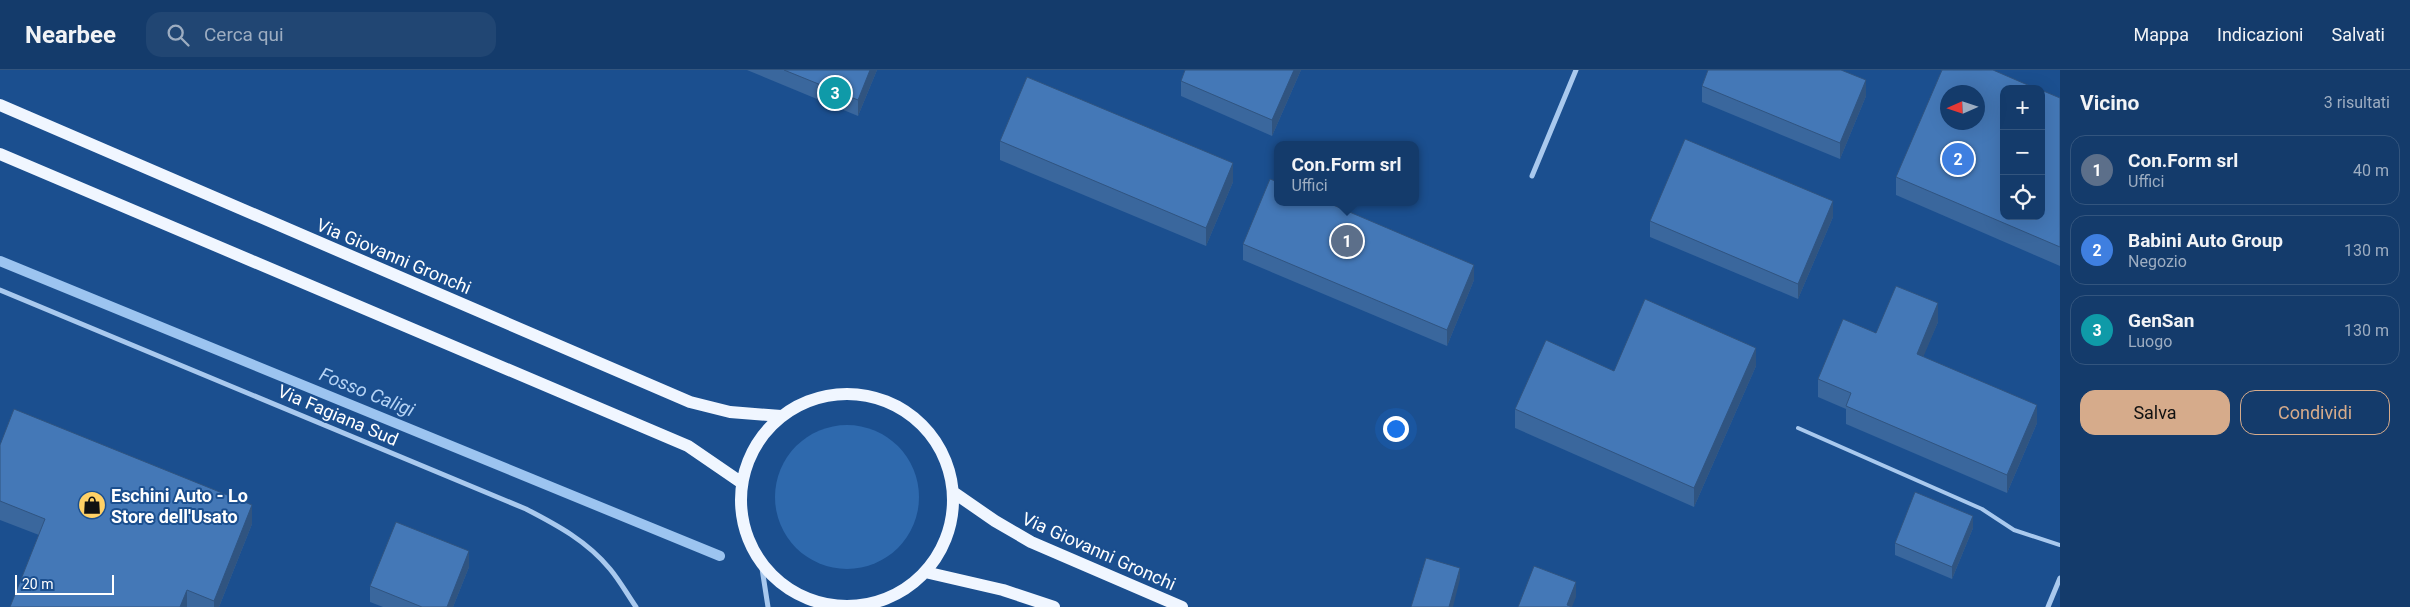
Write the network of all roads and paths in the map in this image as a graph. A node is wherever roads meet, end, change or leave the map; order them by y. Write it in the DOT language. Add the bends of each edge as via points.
graph roads {
  1 [pos="1576,70"];
  2 [pos="0,105"];
  3 [pos="0,154"];
  4 [pos="1532,176"];
  5 [pos="0,290"];
  6 [pos="781,416"];
  7 [pos="1798,428"];
  8 [pos="742,483"];
  9 [pos="953,492"];
  10 [pos="2060,545"];
  11 [pos="761,562"];
  12 [pos="925,572"];
  13 [pos="2060,578"];
  14 [pos="636,607"];
  15 [pos="768,607"];
  16 [pos="850,607"];
  17 [pos="1054,607"];
  18 [pos="1182,607"];
  19 [pos="2048,607"];
  1 -- 4 [label="street"];
  2 -- 6 [label="main road, Via Giovanni Gronchi" via="690,402 730,412"];
  3 -- 8 [label="main road" via="688,446"];
  5 -- 14 [label="street, Via Fagiana Sud" via="557,524 610,568"];
  6 -- 8 [label="main road" via="755,448 746,465"];
  6 -- 9 [label="main road" via="811,399 838,393 870,395 897,405 917,419 942,450"];
  7 -- 10 [label="lane" via="1982,509 2014,530"];
  8 -- 11 [label="main road" via="744,524"];
  9 -- 12 [label="main road" via="949,531"];
  9 -- 18 [label="main road, Via Giovanni Gronchi" via="1031,542"];
  11 -- 15 [label="street"];
  11 -- 16 [label="main road" via="776,579 813,601"];
  12 -- 16 [label="main road" via="911,586 891,597"];
  12 -- 17 [label="main road" via="1003,590"];
  13 -- 19 [label="street"];
}
